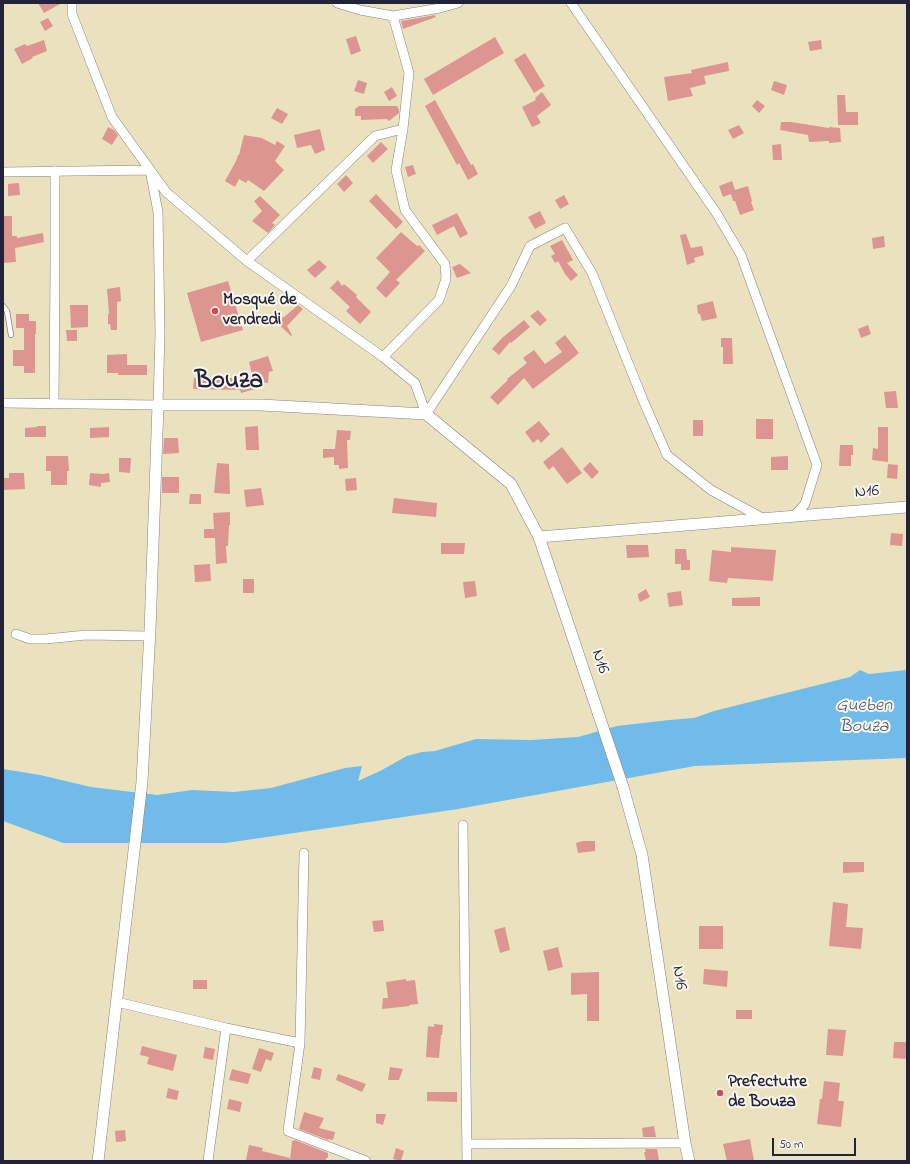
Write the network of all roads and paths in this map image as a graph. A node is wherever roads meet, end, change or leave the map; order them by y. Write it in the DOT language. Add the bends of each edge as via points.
graph roads {
  1 [pos="72,3"];
  2 [pos="336,3"];
  3 [pos="458,3"];
  4 [pos="571,3"];
  5 [pos="360,6"];
  6 [pos="393,16"];
  7 [pos="403,129"];
  8 [pos="150,170"];
  9 [pos="55,171"];
  10 [pos="3,172"];
  11 [pos="247,261"];
  12 [pos="3,306"];
  13 [pos="11,335"];
  14 [pos="383,357"];
  15 [pos="3,403"];
  16 [pos="54,404"];
  17 [pos="158,405"];
  18 [pos="426,414"];
  19 [pos="907,507"];
  20 [pos="794,516"];
  21 [pos="764,519"];
  22 [pos="539,537"];
  23 [pos="16,634"];
  24 [pos="150,636"];
  25 [pos="463,825"];
  26 [pos="304,852"];
  27 [pos="117,1002"];
  28 [pos="226,1028"];
  29 [pos="300,1043"];
  30 [pos="685,1143"];
  31 [pos="467,1144"];
  32 [pos="98,1161"];
  33 [pos="208,1161"];
  34 [pos="366,1161"];
  35 [pos="467,1161"];
  36 [pos="689,1161"];
  1 -- 8 [label="street" via="72,14 112,117"];
  2 -- 5 [label="street"];
  3 -- 6 [label="street"];
  4 -- 20 [label="street" via="717,214 741,255 817,465 805,504"];
  5 -- 6 [label="street"];
  6 -- 7 [label="street" via="409,73"];
  7 -- 11 [label="street" via="375,136"];
  7 -- 14 [label="street" via="396,170 405,210 446,264 446,279 439,300"];
  8 -- 9 [label="street"];
  8 -- 11 [label="street" via="166,192"];
  8 -- 17 [label="street" via="158,212"];
  9 -- 10 [label="street"];
  9 -- 16 [label="street"];
  11 -- 14 [label="street"];
  12 -- 13 [label="lane" via="7,311"];
  14 -- 18 [label="street" via="415,383"];
  15 -- 16 [label="street"];
  16 -- 17 [label="street"];
  17 -- 18 [label="street" via="261,405"];
  17 -- 24 [label="street"];
  18 -- 21 [label="street" via="511,286 530,246 565,228 592,274 667,455 711,490"];
  18 -- 22 [label="street" via="511,484"];
  19 -- 20 [label="street, N16"];
  20 -- 21 [label="street, N16"];
  21 -- 22 [label="street, N16"];
  22 -- 30 [label="street, N16" via="624,787 642,854"];
  23 -- 24 [label="street" via="30,639 86,635"];
  24 -- 27 [label="street" via="142,782"];
  25 -- 31 [label="street"];
  26 -- 29 [label="street"];
  27 -- 28 [label="street"];
  27 -- 32 [label="street"];
  28 -- 29 [label="street"];
  28 -- 33 [label="street"];
  29 -- 34 [label="street" via="288,1131"];
  30 -- 31 [label="street"];
  30 -- 36 [label="street, N16"];
  31 -- 35 [label="street"];
}
